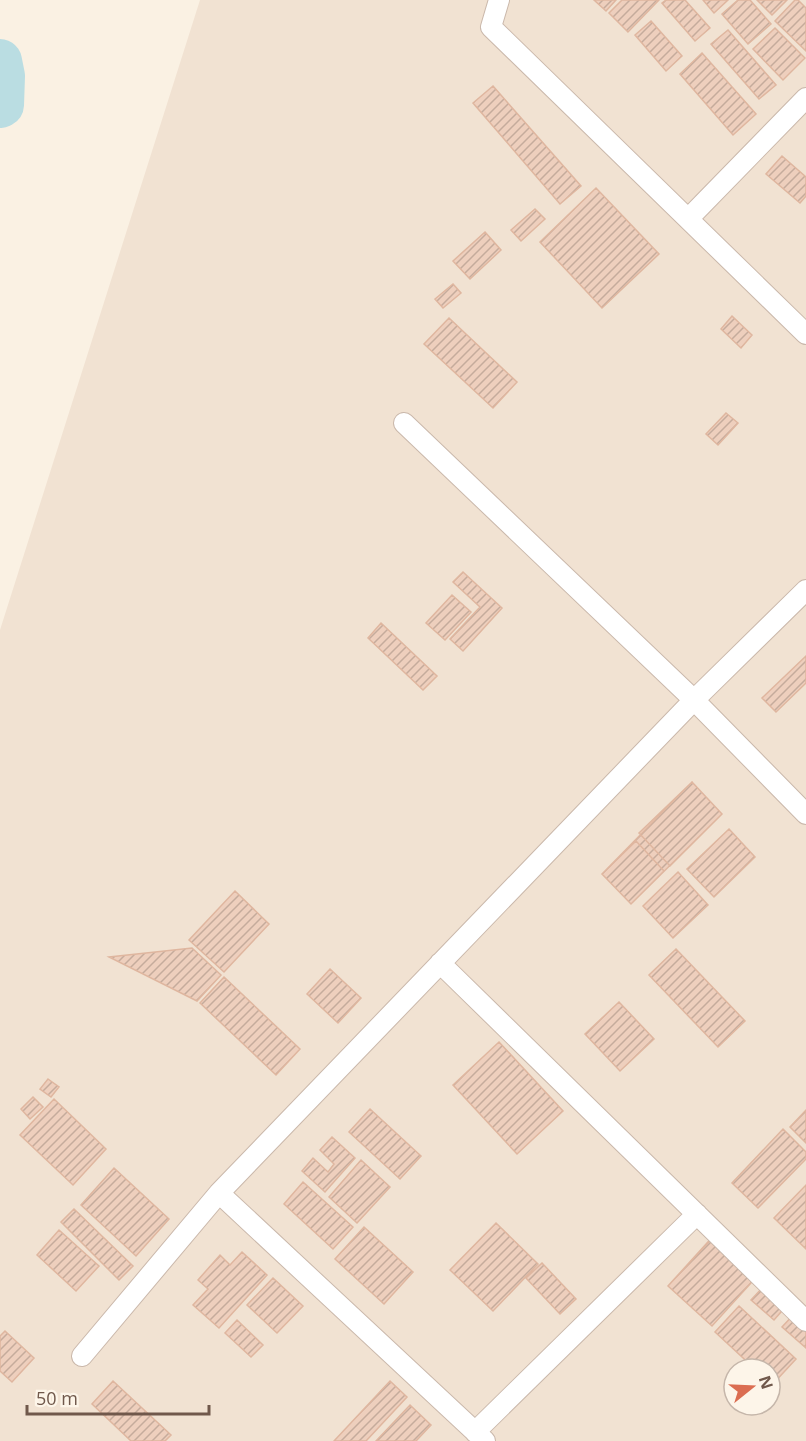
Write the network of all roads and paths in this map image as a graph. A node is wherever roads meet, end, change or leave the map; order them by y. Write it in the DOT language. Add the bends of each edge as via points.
graph roads {
  1 [pos="499,0"];
  2 [pos="806,98"];
  3 [pos="688,219"];
  4 [pos="806,334"];
  5 [pos="404,423"];
  6 [pos="806,590"];
  7 [pos="694,700"];
  8 [pos="806,814"];
  9 [pos="440,963"];
  10 [pos="219,1193"];
  11 [pos="697,1214"];
  12 [pos="806,1321"];
  13 [pos="82,1356"];
  14 [pos="480,1436"];
  1 -- 3 [label="street" via="491,27"];
  2 -- 3 [label="street"];
  3 -- 4 [label="street"];
  5 -- 7 [label="street"];
  6 -- 7 [label="street"];
  7 -- 8 [label="street"];
  7 -- 9 [label="street"];
  9 -- 10 [label="street"];
  9 -- 11 [label="street"];
  10 -- 13 [label="street"];
  10 -- 14 [label="street"];
  11 -- 12 [label="street"];
  11 -- 14 [label="street"];
}
